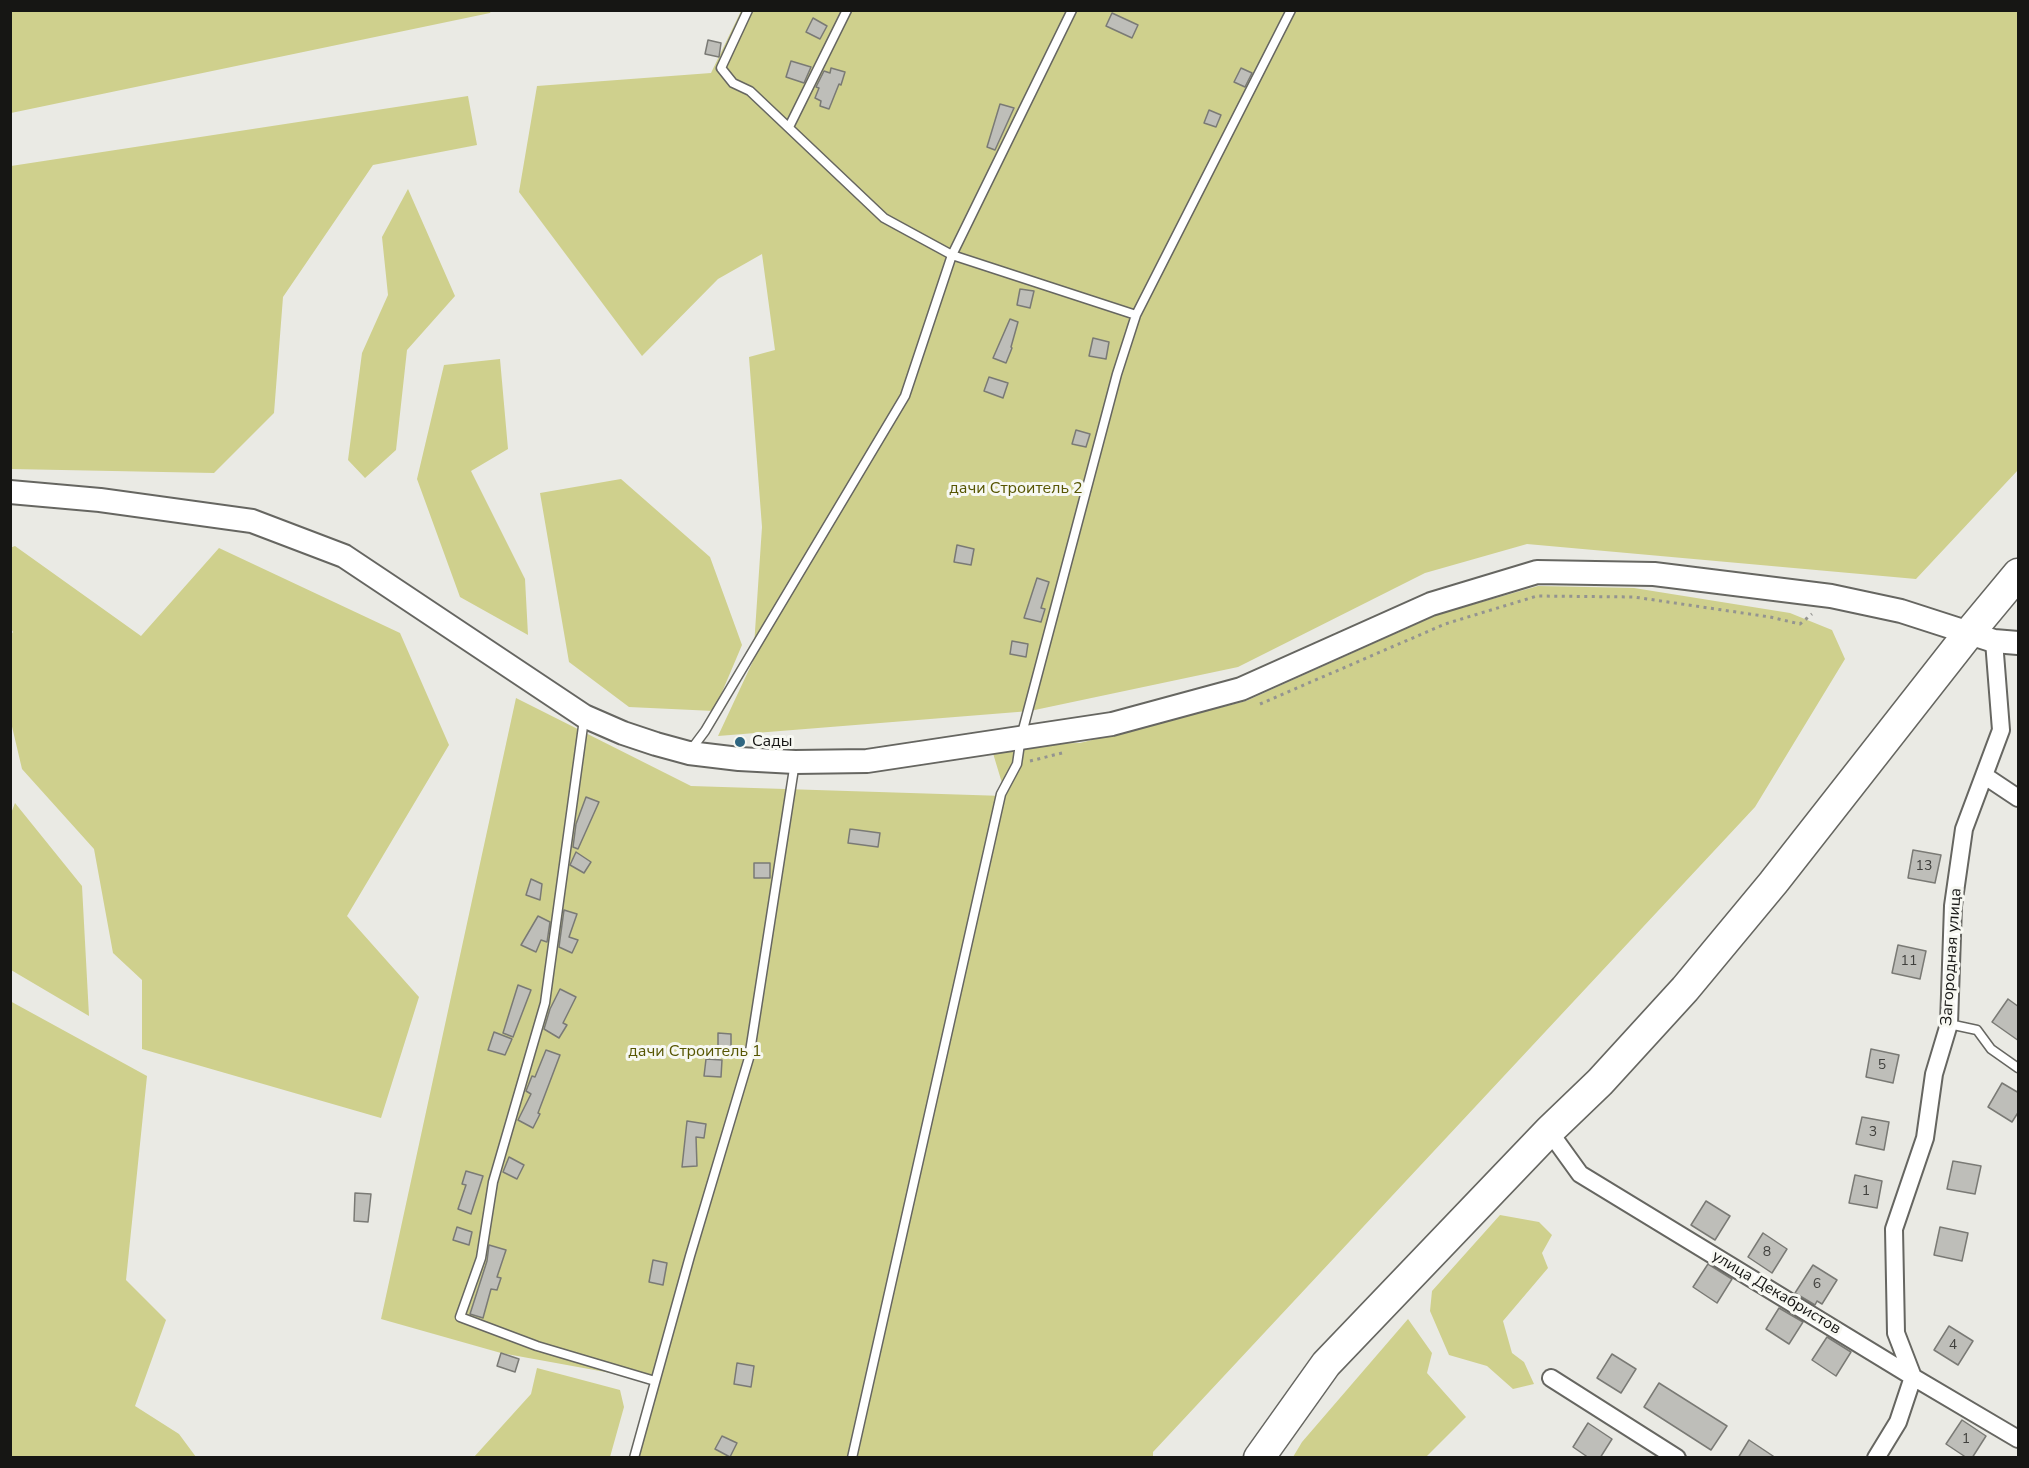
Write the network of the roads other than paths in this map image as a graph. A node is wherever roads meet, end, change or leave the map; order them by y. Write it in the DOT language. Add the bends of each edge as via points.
graph roads {
  1 [pos="748,10"];
  2 [pos="848,10"];
  3 [pos="1072,10"];
  4 [pos="1291,10"];
  5 [pos="789,127"];
  6 [pos="952,255"];
  7 [pos="1136,315"];
  8 [pos="10,492"];
  9 [pos="2019,574"];
  10 [pos="1981,637"];
  11 [pos="2019,643"];
  12 [pos="584,716"];
  13 [pos="1022,737"];
  14 [pos="689,753"];
  15 [pos="795,762"];
  16 [pos="1985,776"];
  17 [pos="2019,798"];
  18 [pos="1949,1024"];
  19 [pos="2019,1068"];
  20 [pos="1549,1131"];
  21 [pos="1913,1377"];
  22 [pos="1551,1378"];
  23 [pos="655,1382"];
  24 [pos="2019,1438"];
  25 [pos="634,1458"];
  26 [pos="852,1458"];
  27 [pos="1259,1458"];
  28 [pos="1677,1458"];
  29 [pos="1876,1458"];
  1 -- 5 [label="lane" via="721,68 733,83 750,91"];
  2 -- 5 [label="lane"];
  3 -- 6 [label="lane"];
  4 -- 7 [label="lane"];
  5 -- 6 [label="lane" via="884,218"];
  6 -- 7 [label="lane"];
  6 -- 14 [label="lane" via="905,396"];
  7 -- 13 [label="lane" via="1116,374"];
  8 -- 12 [label="street" via="252,521 344,556"];
  9 -- 10 [label="highway"];
  10 -- 11 [label="street"];
  10 -- 13 [label="street" via="1901,612 1831,596 1654,574 1537,572 1431,604 1241,689 1112,724"];
  10 -- 16 [label="street, Загородная улица" via="2001,730"];
  10 -- 20 [label="highway" via="1685,989"];
  12 -- 14 [label="street" via="634,737"];
  12 -- 23 [label="lane" via="546,1003 493,1182 481,1258 459,1317"];
  13 -- 15 [label="street" via="867,761"];
  13 -- 26 [label="lane" via="1017,764 1001,794"];
  14 -- 15 [label="street"];
  15 -- 23 [label="lane" via="749,1058"];
  16 -- 17 [label="street"];
  16 -- 18 [label="street, Загородная улица" via="1964,829 1953,906"];
  18 -- 19 [label="lane" via="1977,1030 1991,1048"];
  18 -- 21 [label="street, Загородная улица" via="1934,1074 1925,1138 1894,1229 1896,1333"];
  20 -- 21 [label="street, улица Декабристов" via="1580,1174"];
  20 -- 27 [label="highway" via="1326,1364"];
  21 -- 24 [label="street, улица Декабристов"];
  21 -- 29 [label="street" via="1898,1422"];
  22 -- 28 [label="street"];
  23 -- 25 [label="lane"];
}
